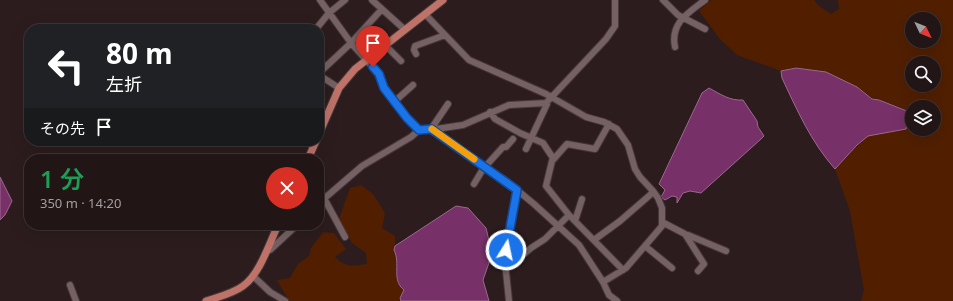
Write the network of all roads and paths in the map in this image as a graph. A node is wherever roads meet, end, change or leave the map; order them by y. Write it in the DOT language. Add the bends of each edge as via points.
graph roads {
  1 [pos="320,0"];
  2 [pos="345,0"];
  3 [pos="372,0"];
  4 [pos="443,0"];
  5 [pos="615,0"];
  6 [pos="663,0"];
  7 [pos="704,0"];
  8 [pos="382,9"];
  9 [pos="329,13"];
  10 [pos="426,14"];
  11 [pos="682,17"];
  12 [pos="320,24"];
  13 [pos="404,29"];
  14 [pos="705,29"];
  15 [pos="445,35"];
  16 [pos="351,43"];
  17 [pos="385,45"];
  18 [pos="675,47"];
  19 [pos="416,54"];
  20 [pos="366,59"];
  21 [pos="401,61"];
  22 [pos="324,69"];
  23 [pos="324,78"];
  24 [pos="413,85"];
  25 [pos="339,88"];
  26 [pos="552,98"];
  27 [pos="394,102"];
  28 [pos="546,103"];
  29 [pos="448,104"];
  30 [pos="490,112"];
  31 [pos="324,122"];
  32 [pos="609,124"];
  33 [pos="419,130"];
  34 [pos="433,130"];
  35 [pos="533,138"];
  36 [pos="513,139"];
  37 [pos="526,149"];
  38 [pos="553,158"];
  39 [pos="485,168"];
  40 [pos="474,184"];
  41 [pos="517,190"];
  42 [pos="653,190"];
  43 [pos="324,198"];
  44 [pos="582,199"];
  45 [pos="572,217"];
  46 [pos="662,222"];
  47 [pos="558,226"];
  48 [pos="276,230"];
  49 [pos="291,230"];
  50 [pos="687,236"];
  51 [pos="345,237"];
  52 [pos="594,240"];
  53 [pos="645,246"];
  54 [pos="267,250"];
  55 [pos="726,251"];
  56 [pos="505,268"];
  57 [pos="672,268"];
  58 [pos="623,270"];
  59 [pos="698,271"];
  60 [pos="253,276"];
  61 [pos="603,282"];
  62 [pos="70,285"];
  63 [pos="76,301"];
  64 [pos="206,301"];
  65 [pos="285,301"];
  66 [pos="509,301"];
  67 [pos="617,301"];
  1 -- 9 [label="street"];
  2 -- 9 [label="street"];
  3 -- 8 [label="street"];
  4 -- 10 [label="main road"];
  5 -- 26 [label="street" via="615,26"];
  6 -- 11 [label="street"];
  7 -- 11 [label="street"];
  8 -- 13 [label="street"];
  8 -- 16 [label="street"];
  9 -- 12 [label="street"];
  9 -- 16 [label="street"];
  10 -- 13 [label="main road"];
  10 -- 15 [label="street"];
  11 -- 14 [label="street"];
  11 -- 18 [label="street" via="673,38"];
  13 -- 17 [label="main road"];
  15 -- 19 [label="street" via="415,46"];
  15 -- 26 [label="street" via="469,60"];
  16 -- 20 [label="street"];
  16 -- 22 [label="street"];
  17 -- 20 [label="main road"];
  17 -- 21 [label="street"];
  20 -- 25 [label="main road"];
  20 -- 27 [label="street" via="379,74 384,88"];
  23 -- 25 [label="street"];
  24 -- 27 [label="street"];
  25 -- 31 [label="main road"];
  26 -- 28 [label="street"];
  26 -- 32 [label="street" via="586,117"];
  27 -- 33 [label="street"];
  28 -- 30 [label="street" via="509,105"];
  28 -- 35 [label="street" via="548,104"];
  29 -- 34 [label="street"];
  30 -- 34 [label="street" via="463,125"];
  30 -- 35 [label="street" via="496,119"];
  32 -- 38 [label="street" via="596,148 568,143"];
  32 -- 42 [label="street" via="617,128 628,145 635,169"];
  33 -- 34 [label="street"];
  33 -- 43 [label="street" via="362,166"];
  34 -- 39 [label="street"];
  35 -- 37 [label="street"];
  35 -- 38 [label="street" via="543,143"];
  36 -- 39 [label="street"];
  38 -- 45 [label="street" via="546,186"];
  39 -- 40 [label="street"];
  39 -- 41 [label="street"];
  41 -- 47 [label="street"];
  41 -- 56 [label="street"];
  42 -- 46 [label="street" via="662,208"];
  42 -- 52 [label="street" via="620,221"];
  43 -- 51 [label="street"];
  44 -- 45 [label="street" via="576,218"];
  45 -- 47 [label="street"];
  45 -- 52 [label="street"];
  46 -- 50 [label="street"];
  46 -- 53 [label="street" via="662,226"];
  47 -- 56 [label="street" via="545,239"];
  47 -- 61 [label="street" via="579,245"];
  48 -- 54 [label="main road"];
  49 -- 54 [label="street"];
  50 -- 55 [label="street"];
  50 -- 59 [label="street" via="704,264"];
  52 -- 58 [label="street"];
  53 -- 57 [label="street"];
  53 -- 58 [label="street"];
  54 -- 60 [label="main road"];
  56 -- 66 [label="street"];
  58 -- 61 [label="street"];
  60 -- 64 [label="main road" via="243,286"];
  60 -- 65 [label="street" via="270,292"];
  61 -- 67 [label="street" via="611,297"];
  62 -- 63 [label="street"];
}
